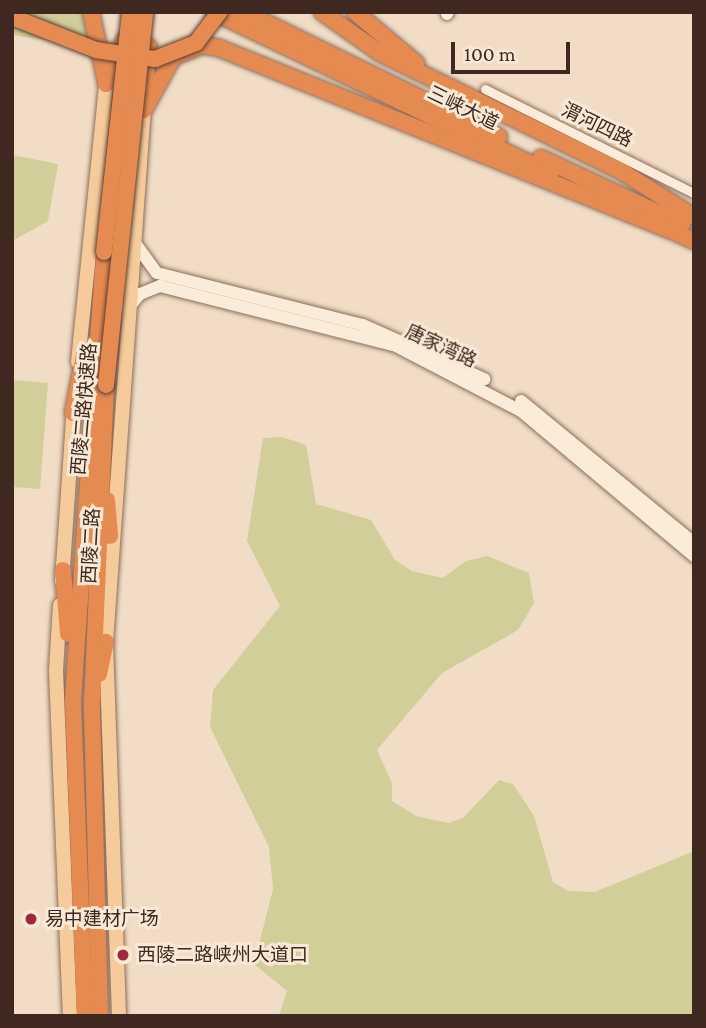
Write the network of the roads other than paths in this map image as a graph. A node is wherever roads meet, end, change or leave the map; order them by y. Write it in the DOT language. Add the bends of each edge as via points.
graph roads {
  1 [pos="90,12"];
  2 [pos="145,12"];
  3 [pos="152,12"];
  4 [pos="216,12"];
  5 [pos="244,12"];
  6 [pos="322,12"];
  7 [pos="355,12"];
  8 [pos="131,17"];
  9 [pos="12,18"];
  10 [pos="146,79"];
  11 [pos="106,84"];
  12 [pos="452,89"];
  13 [pos="485,89"];
  14 [pos="144,110"];
  15 [pos="140,155"];
  16 [pos="99,163"];
  17 [pos="694,192"];
  18 [pos="694,217"];
  19 [pos="669,229"];
  20 [pos="694,230"];
  21 [pos="694,242"];
  22 [pos="135,243"];
  23 [pos="98,289"];
  24 [pos="127,309"];
  25 [pos="73,413"];
  26 [pos="101,451"];
  27 [pos="110,536"];
  28 [pos="694,542"];
  29 [pos="694,556"];
  30 [pos="63,570"];
  31 [pos="106,642"];
  32 [pos="73,699"];
  33 [pos="92,704"];
  34 [pos="87,808"];
  35 [pos="71,1016"];
  36 [pos="85,1016"];
  37 [pos="100,1016"];
  38 [pos="119,1016"];
  1 -- 11 [label="highway"];
  2 -- 26 [label="highway, 西陵二路快速路, bridge"];
  3 -- 10 [label="highway"];
  4 -- 9 [label="highway, bridge" via="196,43 155,59 96,50"];
  4 -- 19 [label="highway, 三峡大道"];
  5 -- 20 [label="highway, 三峡大道"];
  6 -- 12 [label="highway" via="380,53"];
  7 -- 12 [label="highway"];
  8 -- 11 [label="highway"];
  8 -- 23 [label="highway, 西陵二路快速路, bridge"];
  10 -- 14 [label="main road, 西陵二路"];
  11 -- 16 [label="main road, 西陵二路"];
  12 -- 18 [label="highway" via="621,171"];
  13 -- 17 [label="street, 渭河四路"];
  14 -- 15 [label="main road, 西陵二路"];
  14 -- 19 [label="highway" via="173,57 202,45 219,48"];
  15 -- 16 [label="main road" via="135,133 116,128"];
  15 -- 22 [label="main road, 西陵二路"];
  16 -- 25 [label="main road, 西陵二路"];
  19 -- 21 [label="highway, 三峡大道"];
  22 -- 24 [label="main road, 西陵二路"];
  22 -- 28 [label="main road, 唐家湾路" via="157,273 363,325 451,361 550,421"];
  23 -- 25 [label="highway"];
  23 -- 32 [label="highway, 西陵二路快速路"];
  24 -- 27 [label="main road, 西陵二路"];
  24 -- 29 [label="main road, 唐家湾路" via="140,294 160,286 394,345 521,411"];
  25 -- 30 [label="main road, 西陵二路"];
  26 -- 27 [label="highway"];
  26 -- 33 [label="highway, 西陵二路快速路"];
  27 -- 31 [label="main road, 西陵二路"];
  30 -- 32 [label="highway"];
  30 -- 35 [label="main road, 西陵二路" via="55,670"];
  31 -- 33 [label="highway"];
  31 -- 38 [label="main road, 西陵二路"];
  32 -- 34 [label="highway, 西陵二路快速路"];
  33 -- 34 [label="highway, 西陵二路快速路"];
  34 -- 36 [label="highway"];
  34 -- 37 [label="highway"];
}
